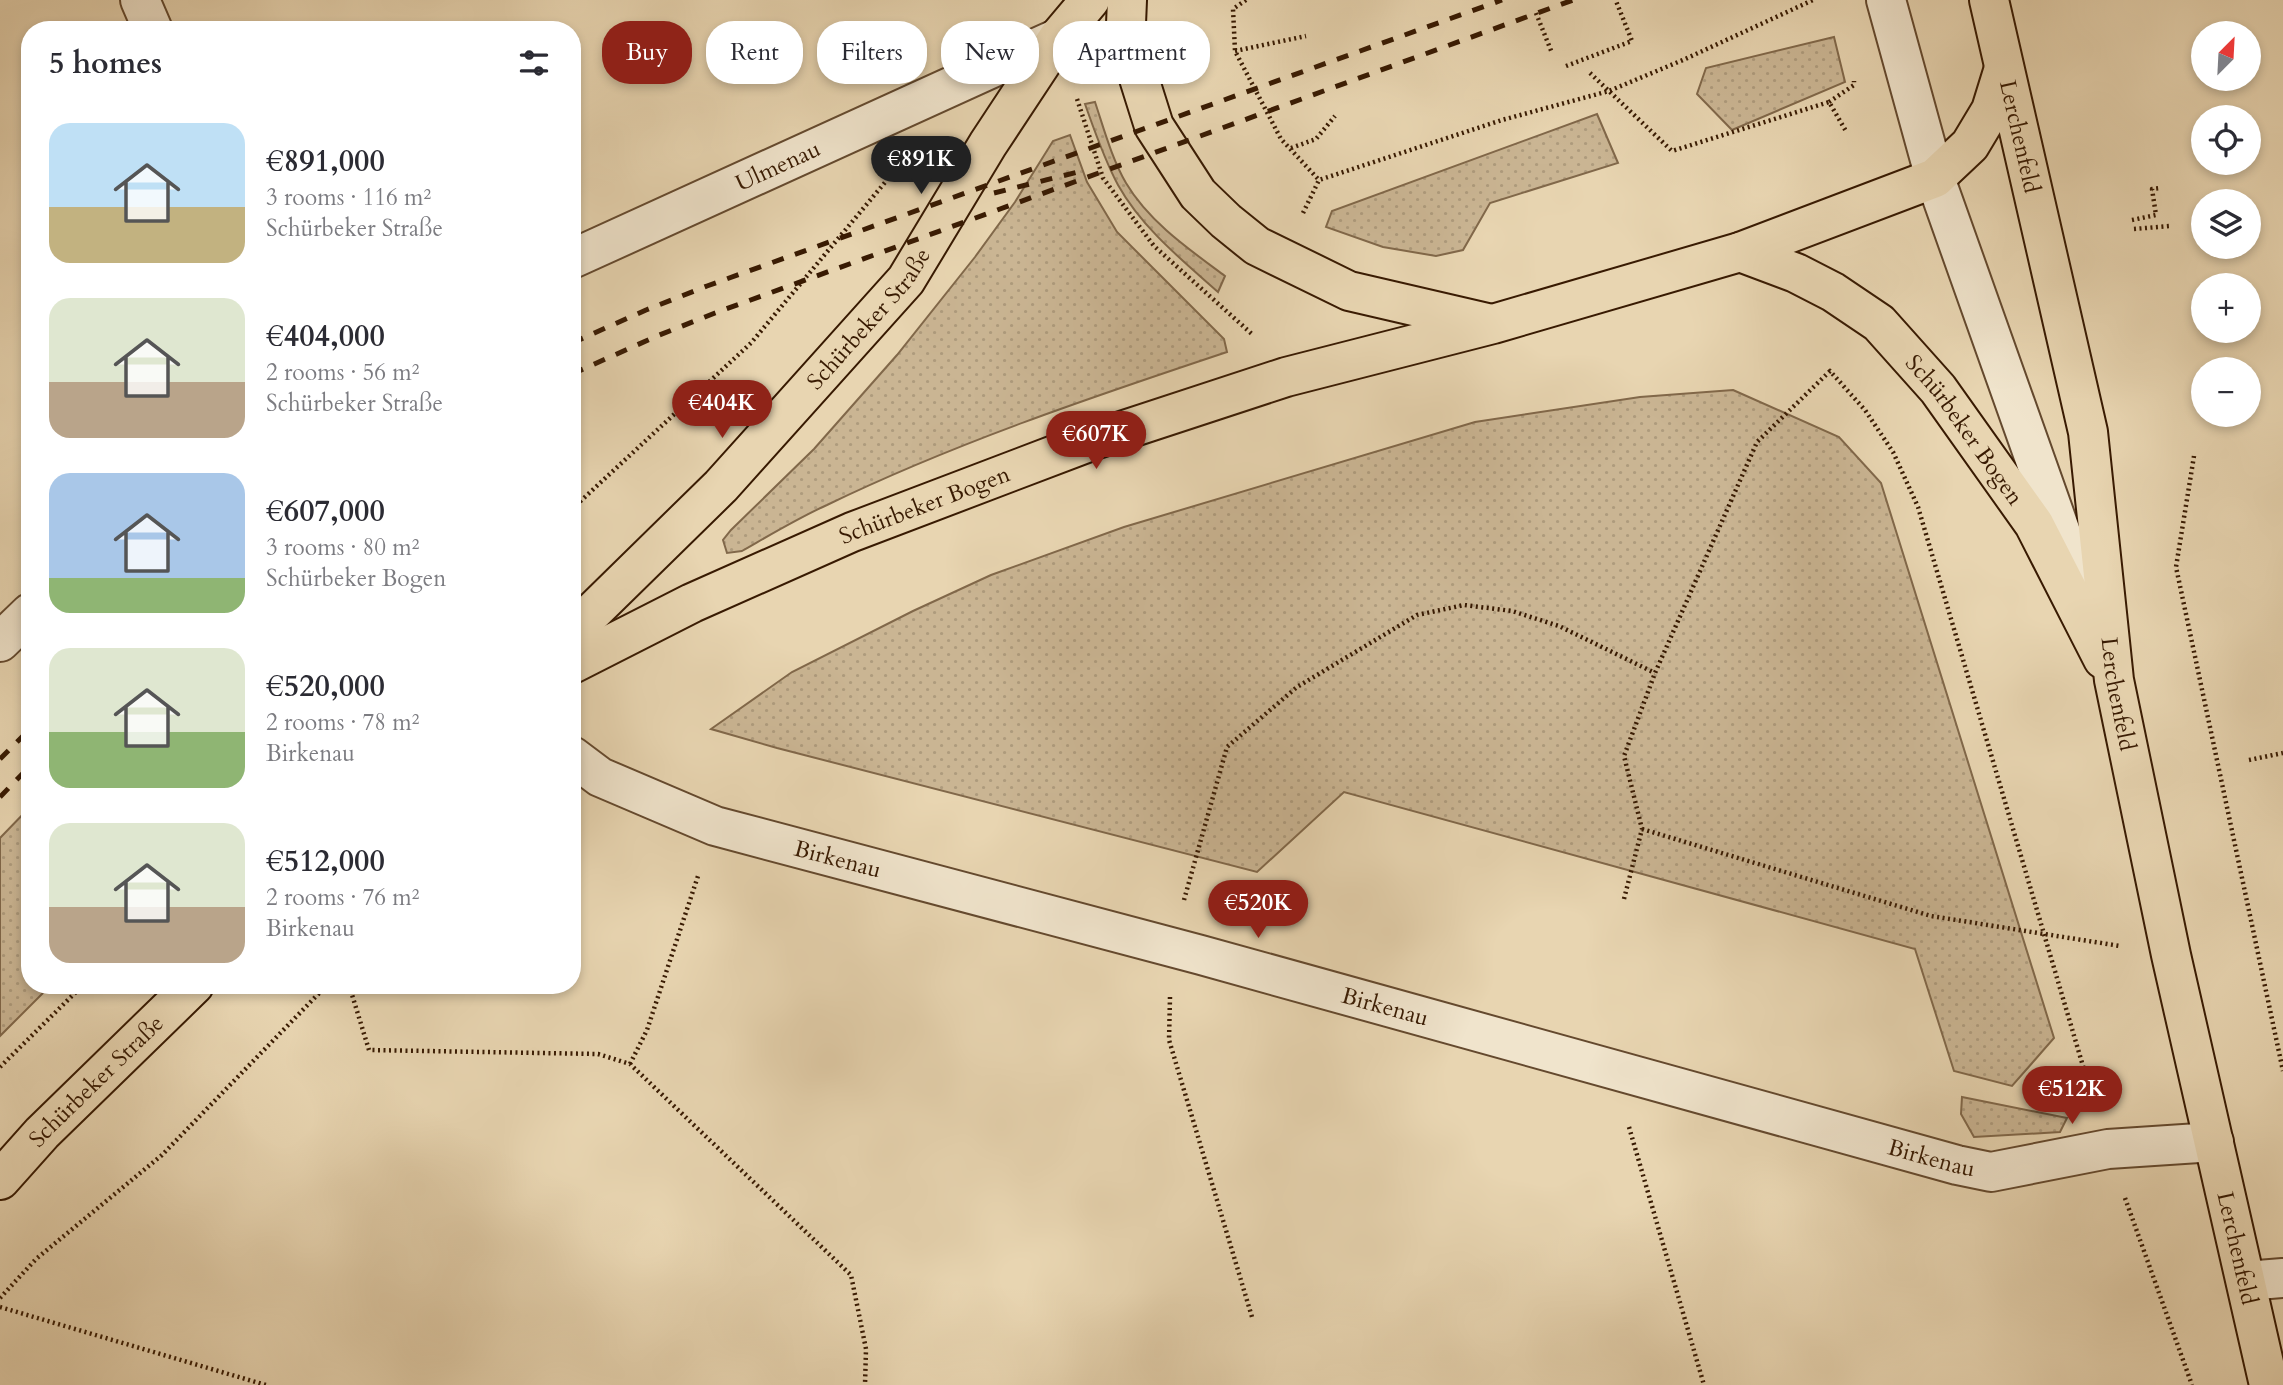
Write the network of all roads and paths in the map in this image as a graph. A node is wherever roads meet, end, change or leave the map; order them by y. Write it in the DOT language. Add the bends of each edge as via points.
graph roads {
  1 [pos="1090,0"];
  2 [pos="1127,0"];
  3 [pos="1246,0"];
  4 [pos="1814,0"];
  5 [pos="1886,0"];
  6 [pos="1989,0"];
  7 [pos="1616,1"];
  8 [pos="1536,13"];
  9 [pos="1072,21"];
  10 [pos="1306,36"];
  11 [pos="1053,40"];
  12 [pos="1053,46"];
  13 [pos="1235,51"];
  14 [pos="1552,53"];
  15 [pos="1566,66"];
  16 [pos="2004,68"];
  17 [pos="1590,73"];
  18 [pos="1609,91"];
  19 [pos="1335,116"];
  20 [pos="1847,133"];
  21 [pos="1290,148"];
  22 [pos="903,160"];
  23 [pos="1935,178"];
  24 [pos="1319,180"];
  25 [pos="2161,188"];
  26 [pos="1303,214"];
  27 [pos="2132,220"];
  28 [pos="2170,226"];
  29 [pos="2134,229"];
  30 [pos="1740,252"];
  31 [pos="581,255"];
  32 [pos="1493,324"];
  33 [pos="2194,456"];
  34 [pos="581,501"];
  35 [pos="21,622"];
  36 [pos="581,623"];
  37 [pos="0,642"];
  38 [pos="581,659"];
  39 [pos="1654,673"];
  40 [pos="2114,680"];
  41 [pos="2283,753"];
  42 [pos="2249,760"];
  43 [pos="581,763"];
  44 [pos="715,826"];
  45 [pos="1642,830"];
  46 [pos="1624,899"];
  47 [pos="2045,934"];
  48 [pos="1170,947"];
  49 [pos="2171,955"];
  50 [pos="74,994"];
  51 [pos="185,994"];
  52 [pos="318,994"];
  53 [pos="352,994"];
  54 [pos="630,1063"];
  55 [pos="0,1067"];
  56 [pos="1612,1069"];
  57 [pos="2283,1070"];
  58 [pos="2214,1142"];
  59 [pos="2108,1149"];
  60 [pos="0,1180"];
  61 [pos="2283,1278"];
  62 [pos="2245,1282"];
  63 [pos="0,1298"];
  64 [pos="0,1307"];
  65 [pos="1252,1317"];
  66 [pos="266,1385"];
  67 [pos="865,1385"];
  68 [pos="1704,1385"];
  69 [pos="2192,1385"];
  70 [pos="2269,1385"];
  1 -- 9 [label="main road, Schürbeker Straße"];
  2 -- 32 [label="main road, Schürbeker Bogen" via="1132,56 1154,126 1198,194 1226,221 1257,246 1349,291"];
  3 -- 13 [label="path" via="1233,9"];
  4 -- 18 [label="path"];
  5 -- 23 [label="street"];
  6 -- 16 [label="main road, Lerchenfeld"];
  7 -- 15 [label="path" via="1632,41"];
  8 -- 14 [label="path"];
  10 -- 13 [label="path"];
  11 -- 31 [label="street, Ulmenau"];
  12 -- 36 [label="main road, Schürbeker Straße" via="906,280 721,486"];
  13 -- 21 [label="path"];
  16 -- 23 [label="main road, Schürbeker Bogen" via="1991,110 1970,145"];
  16 -- 40 [label="main road, Lerchenfeld" via="2088,432"];
  17 -- 18 [label="path"];
  18 -- 20 [label="path" via="1672,151 1829,102"];
  18 -- 24 [label="path"];
  19 -- 21 [label="path" via="1316,139"];
  21 -- 24 [label="path"];
  22 -- 34 [label="path" via="751,342"];
  23 -- 30 [label="main road, Schürbeker Bogen"];
  23 -- 40 [label="street"];
  24 -- 26 [label="path"];
  25 -- 27 [label="path" via="2152,189 2156,215"];
  28 -- 29 [label="path"];
  30 -- 32 [label="main road, Schürbeker Bogen"];
  30 -- 40 [label="main road, Schürbeker Bogen" via="1796,272 1880,323 1938,388 2034,524"];
  32 -- 38 [label="main road, Schürbeker Bogen" via="1286,377 1094,440 852,531"];
  33 -- 57 [label="path" via="2176,567"];
  35 -- 37 [label="street"];
  39 -- 45 [label="path" via="1625,756"];
  39 -- 47 [label="path" via="1757,442 1830,371 1865,410 1893,452 1918,507"];
  39 -- 48 [label="path" via="1559,626 1513,611 1464,605 1417,615 1297,687 1227,747"];
  40 -- 49 [label="main road, Lerchenfeld"];
  41 -- 42 [label="path"];
  43 -- 44 [label="street, Birkenau" via="600,777"];
  44 -- 48 [label="street, Birkenau"];
  44 -- 54 [label="path" via="647,1030"];
  45 -- 46 [label="path"];
  45 -- 47 [label="path" via="1931,916"];
  47 -- 49 [label="path"];
  47 -- 59 [label="path"];
  48 -- 56 [label="street, Birkenau"];
  48 -- 65 [label="path" via="1169,1040"];
  49 -- 58 [label="main road, Lerchenfeld"];
  50 -- 55 [label="path"];
  51 -- 60 [label="main road, Schürbeker Straße"];
  52 -- 63 [label="path" via="162,1155 36,1259"];
  53 -- 54 [label="path" via="369,1050 598,1054"];
  54 -- 67 [label="path" via="852,1275 866,1349"];
  56 -- 59 [label="street, Birkenau" via="1991,1172"];
  56 -- 68 [label="path"];
  58 -- 59 [label="street, Birkenau"];
  58 -- 62 [label="main road, Lerchenfeld"];
  59 -- 69 [label="path"];
  61 -- 62 [label="street"];
  62 -- 70 [label="main road, Lerchenfeld"];
  64 -- 66 [label="path"];
}
